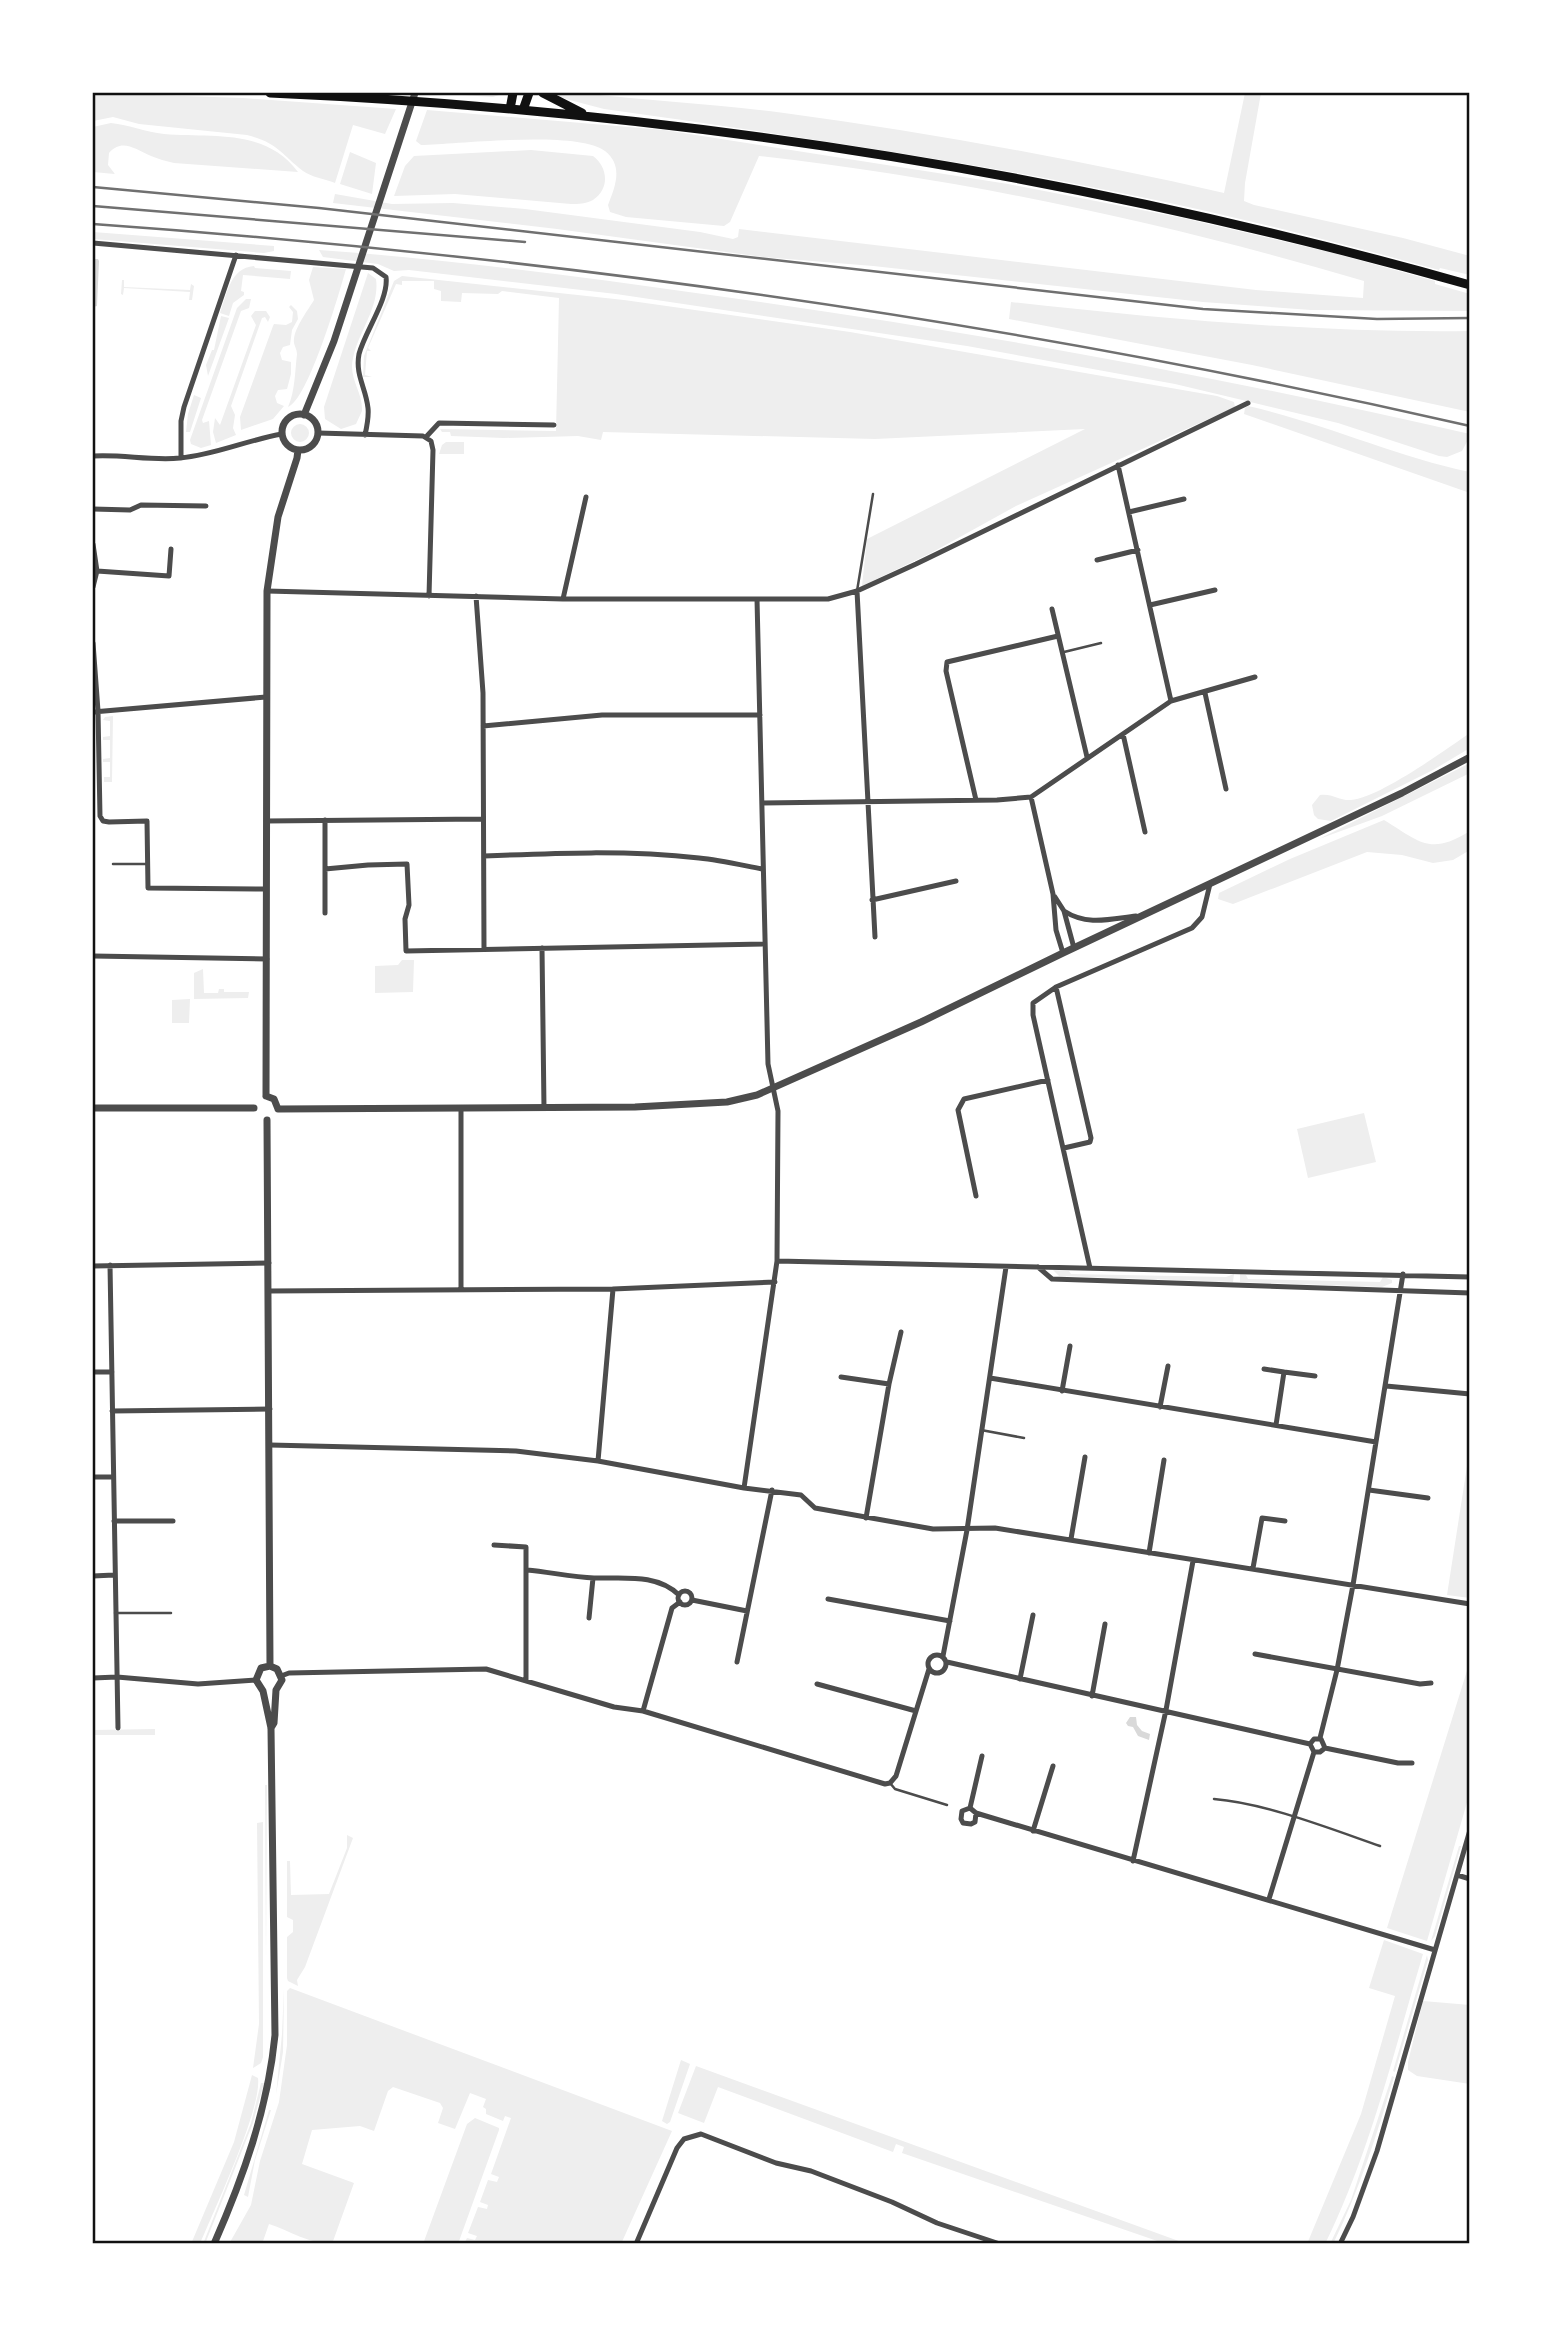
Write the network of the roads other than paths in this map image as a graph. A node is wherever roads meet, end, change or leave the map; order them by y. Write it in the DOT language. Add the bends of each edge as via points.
graph roads {
  1 [pos="271,93"];
  2 [pos="415,93"];
  3 [pos="513,93"];
  4 [pos="529,93"];
  5 [pos="543,93"];
  6 [pos="510,109"];
  7 [pos="523,110"];
  8 [pos="587,116"];
  9 [pos="93,243"];
  10 [pos="236,255"];
  11 [pos="1470,285"];
  12 [pos="1248,403"];
  13 [pos="304,415"];
  14 [pos="554,425"];
  15 [pos="318,433"];
  16 [pos="282,435"];
  17 [pos="365,435"];
  18 [pos="428,439"];
  19 [pos="298,450"];
  20 [pos="93,456"];
  21 [pos="181,458"];
  22 [pos="1118,465"];
  23 [pos="873,494"];
  24 [pos="586,497"];
  25 [pos="1184,499"];
  26 [pos="206,506"];
  27 [pos="93,509"];
  28 [pos="1129,512"];
  29 [pos="93,544"];
  30 [pos="171,549"];
  31 [pos="1138,550"];
  32 [pos="1097,560"];
  33 [pos="97,571"];
  34 [pos="93,587"];
  35 [pos="1215,590"];
  36 [pos="267,591"];
  37 [pos="857,591"];
  38 [pos="429,596"];
  39 [pos="476,596"];
  40 [pos="563,598"];
  41 [pos="757,599"];
  42 [pos="1150,605"];
  43 [pos="1052,609"];
  44 [pos="1058,636"];
  45 [pos="93,643"];
  46 [pos="1101,643"];
  47 [pos="1062,652"];
  48 [pos="1255,677"];
  49 [pos="1205,693"];
  50 [pos="266,697"];
  51 [pos="1171,701"];
  52 [pos="96,711"];
  53 [pos="760,715"];
  54 [pos="483,726"];
  55 [pos="1123,734"];
  56 [pos="1087,757"];
  57 [pos="1470,757"];
  58 [pos="1226,789"];
  59 [pos="1031,797"];
  60 [pos="976,800"];
  61 [pos="869,801"];
  62 [pos="762,803"];
  63 [pos="483,819"];
  64 [pos="266,821"];
  65 [pos="325,821"];
  66 [pos="1146,832"];
  67 [pos="484,856"];
  68 [pos="113,864"];
  69 [pos="148,864"];
  70 [pos="325,869"];
  71 [pos="762,869"];
  72 [pos="957,881"];
  73 [pos="1210,884"];
  74 [pos="266,889"];
  75 [pos="1054,894"];
  76 [pos="872,900"];
  77 [pos="1064,911"];
  78 [pos="325,913"];
  79 [pos="1143,916"];
  80 [pos="875,937"];
  81 [pos="764,944"];
  82 [pos="484,948"];
  83 [pos="542,948"];
  84 [pos="1074,948"];
  85 [pos="1063,953"];
  86 [pos="93,956"];
  87 [pos="267,959"];
  88 [pos="1056,987"];
  89 [pos="1048,1080"];
  90 [pos="773,1090"];
  91 [pos="266,1096"];
  92 [pos="93,1108"];
  93 [pos="254,1108"];
  94 [pos="461,1108"];
  95 [pos="544,1108"];
  96 [pos="278,1109"];
  97 [pos="267,1120"];
  98 [pos="1064,1148"];
  99 [pos="976,1196"];
  100 [pos="777,1261"];
  101 [pos="269,1263"];
  102 [pos="110,1265"];
  103 [pos="93,1266"];
  104 [pos="1006,1267"];
  105 [pos="1038,1267"];
  106 [pos="1090,1268"];
  107 [pos="1403,1274"];
  108 [pos="1470,1277"];
  109 [pos="775,1282"];
  110 [pos="612,1289"];
  111 [pos="461,1290"];
  112 [pos="1401,1290"];
  113 [pos="269,1291"];
  114 [pos="1470,1293"];
  115 [pos="901,1332"];
  116 [pos="1070,1346"];
  117 [pos="1168,1366"];
  118 [pos="1264,1369"];
  119 [pos="93,1372"];
  120 [pos="111,1372"];
  121 [pos="1284,1372"];
  122 [pos="1315,1376"];
  123 [pos="841,1377"];
  124 [pos="990,1378"];
  125 [pos="889,1384"];
  126 [pos="1385,1386"];
  127 [pos="1062,1391"];
  128 [pos="1470,1394"];
  129 [pos="1160,1407"];
  130 [pos="270,1409"];
  131 [pos="112,1411"];
  132 [pos="1276,1425"];
  133 [pos="981,1430"];
  134 [pos="1024,1438"];
  135 [pos="1376,1442"];
  136 [pos="270,1445"];
  137 [pos="1085,1457"];
  138 [pos="1164,1460"];
  139 [pos="598,1461"];
  140 [pos="113,1477"];
  141 [pos="93,1478"];
  142 [pos="744,1488"];
  143 [pos="772,1490"];
  144 [pos="1369,1490"];
  145 [pos="1428,1498"];
  146 [pos="866,1517"];
  147 [pos="114,1521"];
  148 [pos="173,1521"];
  149 [pos="1285,1521"];
  150 [pos="967,1530"];
  151 [pos="1071,1539"];
  152 [pos="494,1545"];
  153 [pos="1149,1553"];
  154 [pos="1193,1561"];
  155 [pos="1253,1568"];
  156 [pos="527,1570"];
  157 [pos="114,1575"];
  158 [pos="93,1576"];
  159 [pos="593,1578"];
  160 [pos="1353,1585"];
  161 [pos="679,1595"];
  162 [pos="828,1599"];
  163 [pos="692,1600"];
  164 [pos="680,1602"];
  165 [pos="1470,1604"];
  166 [pos="747,1611"];
  167 [pos="114,1613"];
  168 [pos="171,1613"];
  169 [pos="1032,1615"];
  170 [pos="589,1618"];
  171 [pos="950,1621"];
  172 [pos="1105,1625"];
  173 [pos="1255,1654"];
  174 [pos="945,1659"];
  175 [pos="737,1662"];
  176 [pos="270,1666"];
  177 [pos="929,1669"];
  178 [pos="1337,1670"];
  179 [pos="281,1676"];
  180 [pos="117,1677"];
  181 [pos="93,1678"];
  182 [pos="1020,1679"];
  183 [pos="256,1680"];
  184 [pos="526,1680"];
  185 [pos="1431,1683"];
  186 [pos="817,1684"];
  187 [pos="276,1690"];
  188 [pos="263,1691"];
  189 [pos="1091,1696"];
  190 [pos="1166,1710"];
  191 [pos="916,1711"];
  192 [pos="643,1712"];
  193 [pos="118,1728"];
  194 [pos="271,1728"];
  195 [pos="1320,1738"];
  196 [pos="1310,1744"];
  197 [pos="1325,1748"];
  198 [pos="1314,1752"];
  199 [pos="982,1756"];
  200 [pos="1412,1763"];
  201 [pos="1053,1766"];
  202 [pos="890,1783"];
  203 [pos="1214,1800"];
  204 [pos="947,1805"];
  205 [pos="970,1808"];
  206 [pos="976,1813"];
  207 [pos="1295,1818"];
  208 [pos="1033,1830"];
  209 [pos="1470,1830"];
  210 [pos="1380,1846"];
  211 [pos="1133,1861"];
  212 [pos="1457,1875"];
  213 [pos="1470,1879"];
  214 [pos="1269,1899"];
  215 [pos="1435,1950"];
  216 [pos="214,2244"];
  217 [pos="635,2244"];
  218 [pos="1000,2244"];
  219 [pos="1340,2244"];
  1 -- 6 [label="main road"];
  2 -- 13 [label="street" via="334,341"];
  3 -- 6 [label="main road"];
  4 -- 7 [label="main road"];
  5 -- 8 [label="main road"];
  6 -- 7 [label="main road"];
  7 -- 8 [label="main road"];
  8 -- 11 [label="main road" via="851,149 982,171 1197,215"];
  9 -- 10 [label="street"];
  10 -- 17 [label="street" via="373,268 386,277 358,363 368,408"];
  10 -- 21 [label="street" via="184,407"];
  12 -- 22 [label="street"];
  13 -- 15 [label="street" via="314,422"];
  13 -- 16 [label="street" via="290,417 283,424"];
  14 -- 18 [label="street" via="439,423"];
  15 -- 17 [label="street"];
  15 -- 19 [label="street" via="311,446"];
  16 -- 19 [label="street" via="287,445"];
  16 -- 21 [label="street"];
  17 -- 18 [label="street"];
  18 -- 38 [label="street" via="433,450"];
  19 -- 36 [label="street" via="278,517"];
  20 -- 21 [label="street"];
  22 -- 28 [label="street"];
  22 -- 37 [label="street"];
  23 -- 37 [label="lane"];
  24 -- 40 [label="street"];
  25 -- 28 [label="street"];
  26 -- 27 [label="street"];
  28 -- 31 [label="street"];
  29 -- 33 [label="street"];
  30 -- 33 [label="street" via="169,576"];
  31 -- 32 [label="street"];
  31 -- 42 [label="street"];
  33 -- 34 [label="street"];
  35 -- 42 [label="street"];
  36 -- 38 [label="street"];
  36 -- 50 [label="street"];
  37 -- 41 [label="street" via="828,599"];
  37 -- 61 [label="street"];
  38 -- 39 [label="street"];
  39 -- 40 [label="street"];
  39 -- 54 [label="street"];
  40 -- 41 [label="street"];
  41 -- 53 [label="street"];
  42 -- 51 [label="street"];
  43 -- 44 [label="street"];
  44 -- 47 [label="street"];
  44 -- 60 [label="street" via="947,662"];
  45 -- 52 [label="street"];
  46 -- 47 [label="lane"];
  47 -- 56 [label="street"];
  48 -- 49 [label="street"];
  49 -- 51 [label="street"];
  49 -- 58 [label="street"];
  50 -- 52 [label="street"];
  50 -- 64 [label="street"];
  51 -- 55 [label="street"];
  52 -- 69 [label="street" via="101,819 147,821"];
  53 -- 54 [label="street" via="602,715"];
  53 -- 62 [label="street"];
  54 -- 63 [label="street"];
  55 -- 56 [label="street"];
  55 -- 66 [label="street"];
  56 -- 59 [label="street"];
  57 -- 73 [label="street"];
  59 -- 60 [label="street"];
  59 -- 75 [label="street"];
  60 -- 61 [label="street"];
  61 -- 62 [label="street"];
  61 -- 76 [label="street"];
  62 -- 71 [label="street"];
  63 -- 65 [label="street"];
  63 -- 67 [label="street"];
  64 -- 65 [label="street"];
  64 -- 74 [label="street"];
  65 -- 70 [label="street"];
  67 -- 71 [label="street" via="665,855"];
  67 -- 82 [label="street"];
  68 -- 69 [label="lane"];
  69 -- 74 [label="street" via="148,888"];
  70 -- 78 [label="street"];
  70 -- 82 [label="street" via="407,864 406,951"];
  71 -- 81 [label="street"];
  72 -- 76 [label="street"];
  73 -- 79 [label="street"];
  73 -- 88 [label="street" via="1202,917 1192,928"];
  74 -- 87 [label="street"];
  75 -- 77 [label="street"];
  75 -- 85 [label="street"];
  76 -- 80 [label="street"];
  77 -- 79 [label="street" via="1093,921"];
  77 -- 84 [label="street"];
  79 -- 84 [label="street"];
  81 -- 83 [label="street"];
  81 -- 90 [label="street"];
  82 -- 83 [label="street"];
  83 -- 95 [label="street"];
  84 -- 85 [label="street"];
  85 -- 90 [label="street"];
  86 -- 87 [label="street"];
  87 -- 91 [label="street"];
  88 -- 89 [label="street" via="1033,1003"];
  88 -- 98 [label="street" via="1091,1138"];
  89 -- 98 [label="street"];
  89 -- 99 [label="street" via="964,1098 958,1110"];
  90 -- 95 [label="street" via="705,1104"];
  90 -- 100 [label="street" via="778,1111"];
  91 -- 93 [label="street"];
  91 -- 96 [label="street" via="274,1099"];
  92 -- 93 [label="street"];
  93 -- 97 [label="street" via="258,1117"];
  94 -- 95 [label="street"];
  94 -- 96 [label="street"];
  94 -- 111 [label="street"];
  96 -- 97 [label="street" via="275,1117"];
  97 -- 101 [label="street"];
  98 -- 106 [label="street"];
  100 -- 104 [label="street"];
  100 -- 109 [label="street"];
  101 -- 102 [label="street"];
  101 -- 113 [label="street"];
  102 -- 103 [label="street"];
  102 -- 120 [label="street"];
  104 -- 105 [label="street"];
  104 -- 124 [label="street"];
  105 -- 106 [label="street"];
  105 -- 112 [label="street" via="1052,1279"];
  106 -- 107 [label="street"];
  107 -- 108 [label="street"];
  107 -- 112 [label="street"];
  109 -- 110 [label="street"];
  109 -- 142 [label="street"];
  110 -- 111 [label="street"];
  110 -- 139 [label="street"];
  111 -- 113 [label="street"];
  112 -- 114 [label="street"];
  112 -- 126 [label="street"];
  113 -- 130 [label="street"];
  115 -- 125 [label="street"];
  116 -- 127 [label="street"];
  117 -- 129 [label="street"];
  118 -- 121 [label="street"];
  119 -- 120 [label="street"];
  120 -- 131 [label="street"];
  121 -- 122 [label="street"];
  121 -- 132 [label="street"];
  123 -- 125 [label="street"];
  124 -- 127 [label="street"];
  124 -- 133 [label="street"];
  125 -- 146 [label="street"];
  126 -- 128 [label="street"];
  126 -- 135 [label="street"];
  127 -- 129 [label="street"];
  129 -- 132 [label="street"];
  130 -- 131 [label="street"];
  130 -- 136 [label="street"];
  131 -- 140 [label="street"];
  132 -- 135 [label="street"];
  133 -- 134 [label="lane"];
  133 -- 150 [label="street"];
  135 -- 144 [label="street"];
  136 -- 139 [label="street" via="516,1451"];
  136 -- 176 [label="street"];
  137 -- 151 [label="street"];
  138 -- 153 [label="street"];
  139 -- 142 [label="street"];
  140 -- 141 [label="street"];
  140 -- 147 [label="street"];
  142 -- 143 [label="street"];
  143 -- 146 [label="street" via="801,1495 815,1508"];
  143 -- 166 [label="street"];
  144 -- 145 [label="street"];
  144 -- 160 [label="street"];
  146 -- 150 [label="street"];
  147 -- 148 [label="street"];
  147 -- 157 [label="street"];
  149 -- 155 [label="street" via="1262,1518"];
  150 -- 151 [label="street" via="995,1528"];
  150 -- 171 [label="street"];
  151 -- 153 [label="street"];
  152 -- 156 [label="street" via="526,1547"];
  153 -- 154 [label="street"];
  154 -- 155 [label="street"];
  154 -- 190 [label="street"];
  155 -- 160 [label="street"];
  156 -- 159 [label="street"];
  156 -- 184 [label="street"];
  157 -- 158 [label="street"];
  157 -- 167 [label="street"];
  159 -- 161 [label="street" via="634,1577 671,1587"];
  159 -- 170 [label="street"];
  160 -- 165 [label="street"];
  160 -- 178 [label="street"];
  161 -- 163 [label="street" via="690,1593"];
  161 -- 164 [label="street"];
  162 -- 171 [label="street"];
  163 -- 164 [label="street" via="687,1605"];
  163 -- 166 [label="street"];
  164 -- 192 [label="street" via="672,1608"];
  166 -- 175 [label="street"];
  167 -- 168 [label="lane"];
  167 -- 180 [label="street"];
  169 -- 182 [label="street"];
  171 -- 174 [label="street"];
  172 -- 189 [label="street"];
  173 -- 178 [label="street"];
  174 -- 177 [label="street" via="931,1657"];
  174 -- 177 [label="street" via="941,1673"];
  174 -- 182 [label="street"];
  176 -- 179 [label="street"];
  176 -- 183 [label="street" via="261,1668"];
  177 -- 191 [label="street"];
  178 -- 185 [label="street"];
  178 -- 195 [label="street"];
  179 -- 184 [label="street" via="477,1669"];
  179 -- 187 [label="street"];
  180 -- 181 [label="street"];
  180 -- 183 [label="street" via="198,1684"];
  180 -- 193 [label="street"];
  182 -- 189 [label="street"];
  183 -- 188 [label="street"];
  184 -- 192 [label="street"];
  186 -- 191 [label="street"];
  187 -- 188 [label="street"];
  187 -- 194 [label="street"];
  188 -- 194 [label="street"];
  189 -- 190 [label="street"];
  190 -- 196 [label="street"];
  190 -- 211 [label="street"];
  191 -- 202 [label="street"];
  192 -- 202 [label="street"];
  194 -- 216 [label="street" via="275,1939 271,2072 257,2128"];
  195 -- 196 [label="street"];
  195 -- 197 [label="street"];
  196 -- 198 [label="street"];
  197 -- 198 [label="street"];
  197 -- 200 [label="street"];
  198 -- 207 [label="street"];
  199 -- 205 [label="street"];
  201 -- 208 [label="street"];
  202 -- 204 [label="lane" via="895,1789"];
  203 -- 207 [label="lane"];
  205 -- 206 [label="street"];
  205 -- 206 [label="street" via="962,1811 963,1823 975,1822"];
  206 -- 208 [label="street"];
  207 -- 210 [label="lane"];
  207 -- 214 [label="street"];
  208 -- 211 [label="street"];
  209 -- 212 [label="street"];
  211 -- 214 [label="street"];
  212 -- 213 [label="street"];
  212 -- 215 [label="street"];
  214 -- 215 [label="street"];
  215 -- 219 [label="street" via="1373,2163"];
  217 -- 218 [label="street" via="677,2148 701,2134"];
}
